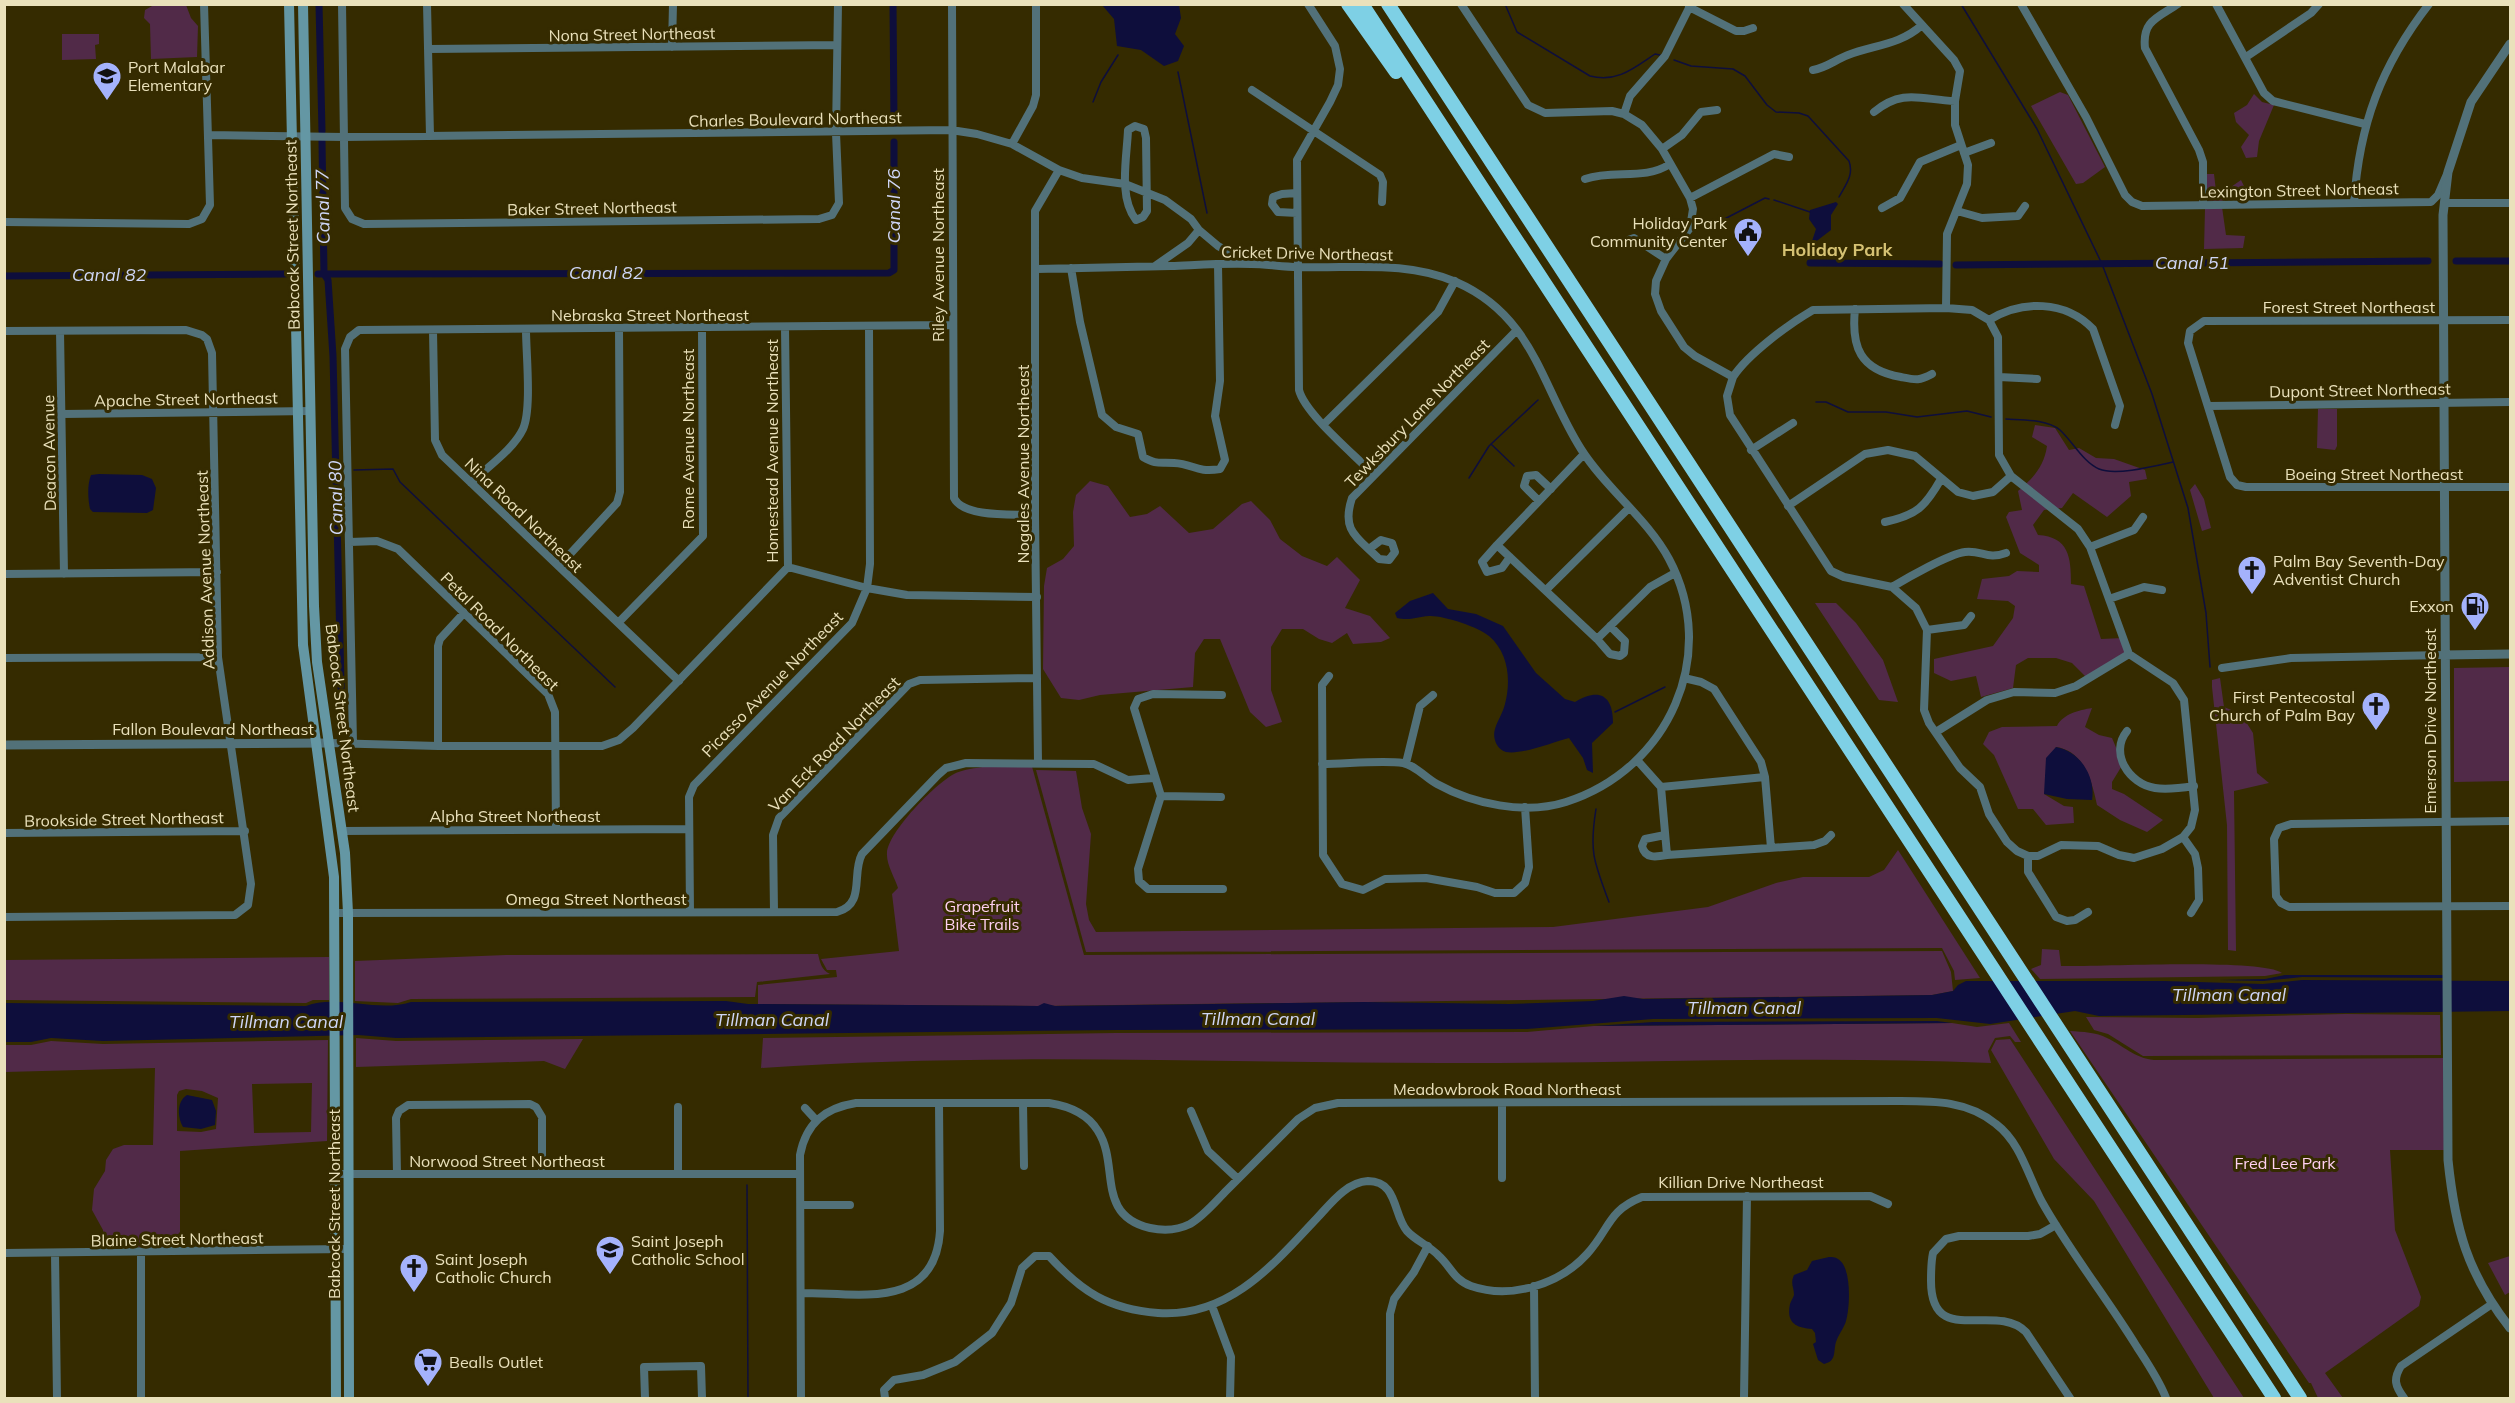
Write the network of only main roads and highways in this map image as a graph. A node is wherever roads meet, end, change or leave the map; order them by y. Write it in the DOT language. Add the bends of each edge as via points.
graph roads {
  1 [pos="289,4"];
  2 [pos="303,4"];
  3 [pos="1348,4"];
  4 [pos="1362,4"];
  5 [pos="1390,7"];
  6 [pos="1434,114"];
  7 [pos="336,1083"];
  8 [pos="349,1084"];
  9 [pos="336,1398"];
  10 [pos="349,1398"];
  11 [pos="2274,1398"];
  12 [pos="2300,1398"];
  1 -- 7 [label="main road, Babcock Street Northeast" via="303,645 331,844"];
  2 -- 8 [label="main road, Babcock Street Northeast" via="315,628 342,831 348,913"];
  3 -- 6 [label="highway" via="1403,82"];
  4 -- 6 [label="highway"];
  5 -- 12 [label="highway"];
  6 -- 11 [label="highway"];
  7 -- 8 [label="main road"];
  7 -- 9 [label="main road, Babcock Street Northeast"];
  8 -- 10 [label="main road, Babcock Street Northeast"];
}
